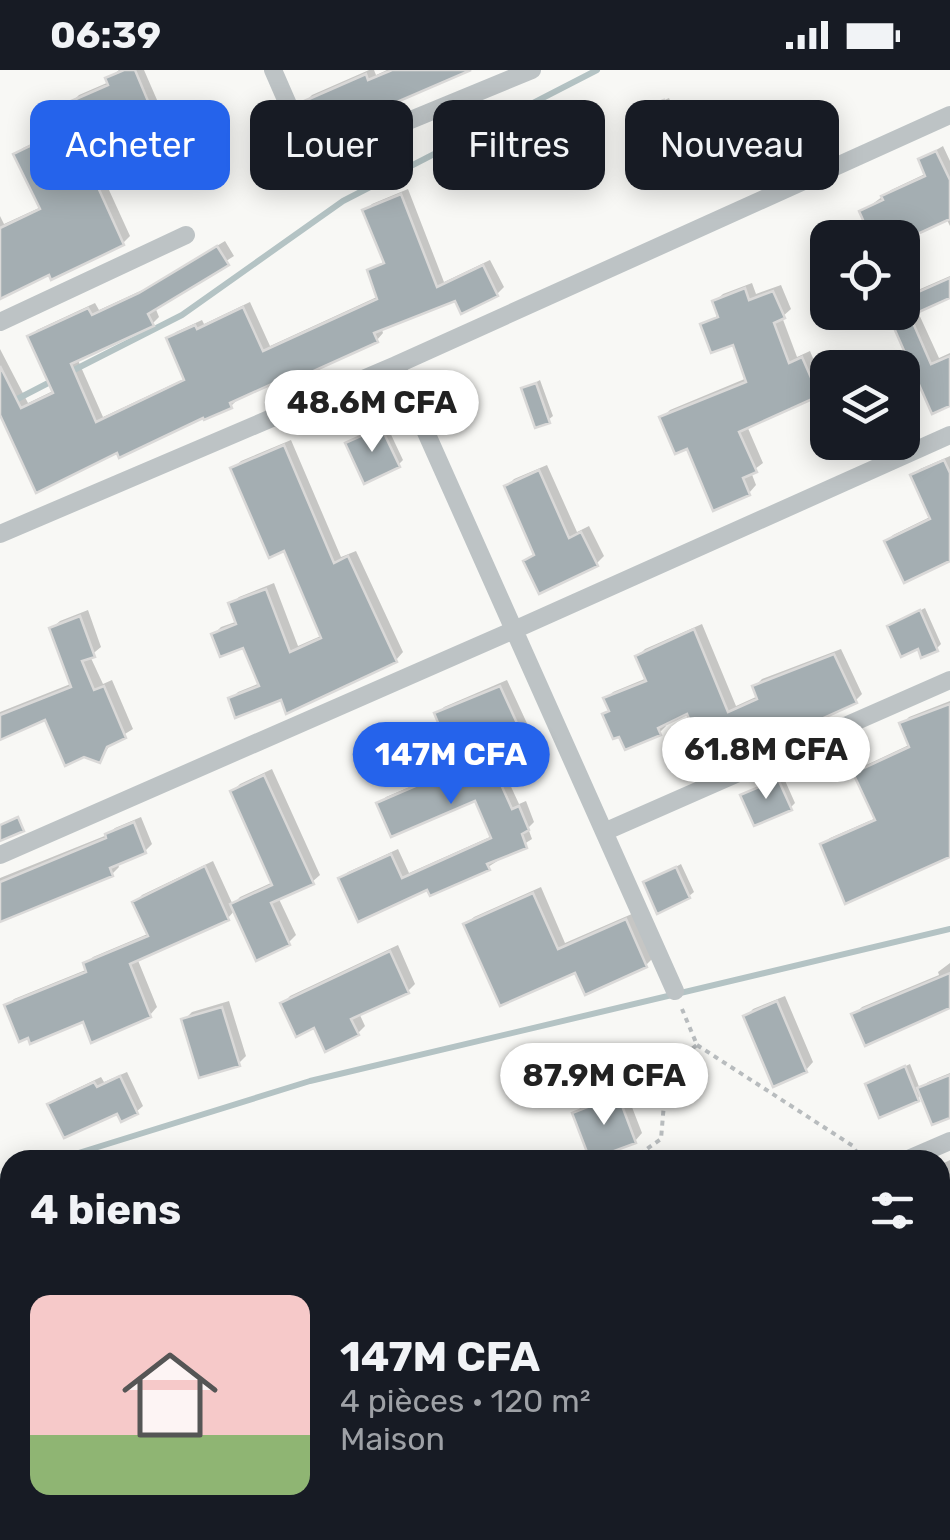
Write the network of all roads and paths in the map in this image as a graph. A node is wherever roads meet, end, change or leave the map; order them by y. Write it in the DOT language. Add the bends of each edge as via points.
graph roads {
  1 [pos="273,70"];
  2 [pos="532,70"];
  3 [pos="950,114"];
  4 [pos="186,234"];
  5 [pos="0,322"];
  6 [pos="396,365"];
  7 [pos="950,435"];
  8 [pos="0,534"];
  9 [pos="514,630"];
  10 [pos="950,680"];
  11 [pos="604,832"];
  12 [pos="0,855"];
  13 [pos="675,991"];
  14 [pos="697,1044"];
  15 [pos="646,1150"];
  16 [pos="855,1150"];
  1 -- 2 [label="street" via="316,160"];
  3 -- 6 [label="street"];
  4 -- 5 [label="street"];
  6 -- 8 [label="street"];
  6 -- 9 [label="street"];
  7 -- 9 [label="street"];
  9 -- 11 [label="street"];
  9 -- 12 [label="street"];
  10 -- 11 [label="street"];
  11 -- 13 [label="street"];
  13 -- 14 [label="path"];
  14 -- 15 [label="path" via="667,1068 662,1139"];
  14 -- 16 [label="path"];
}
